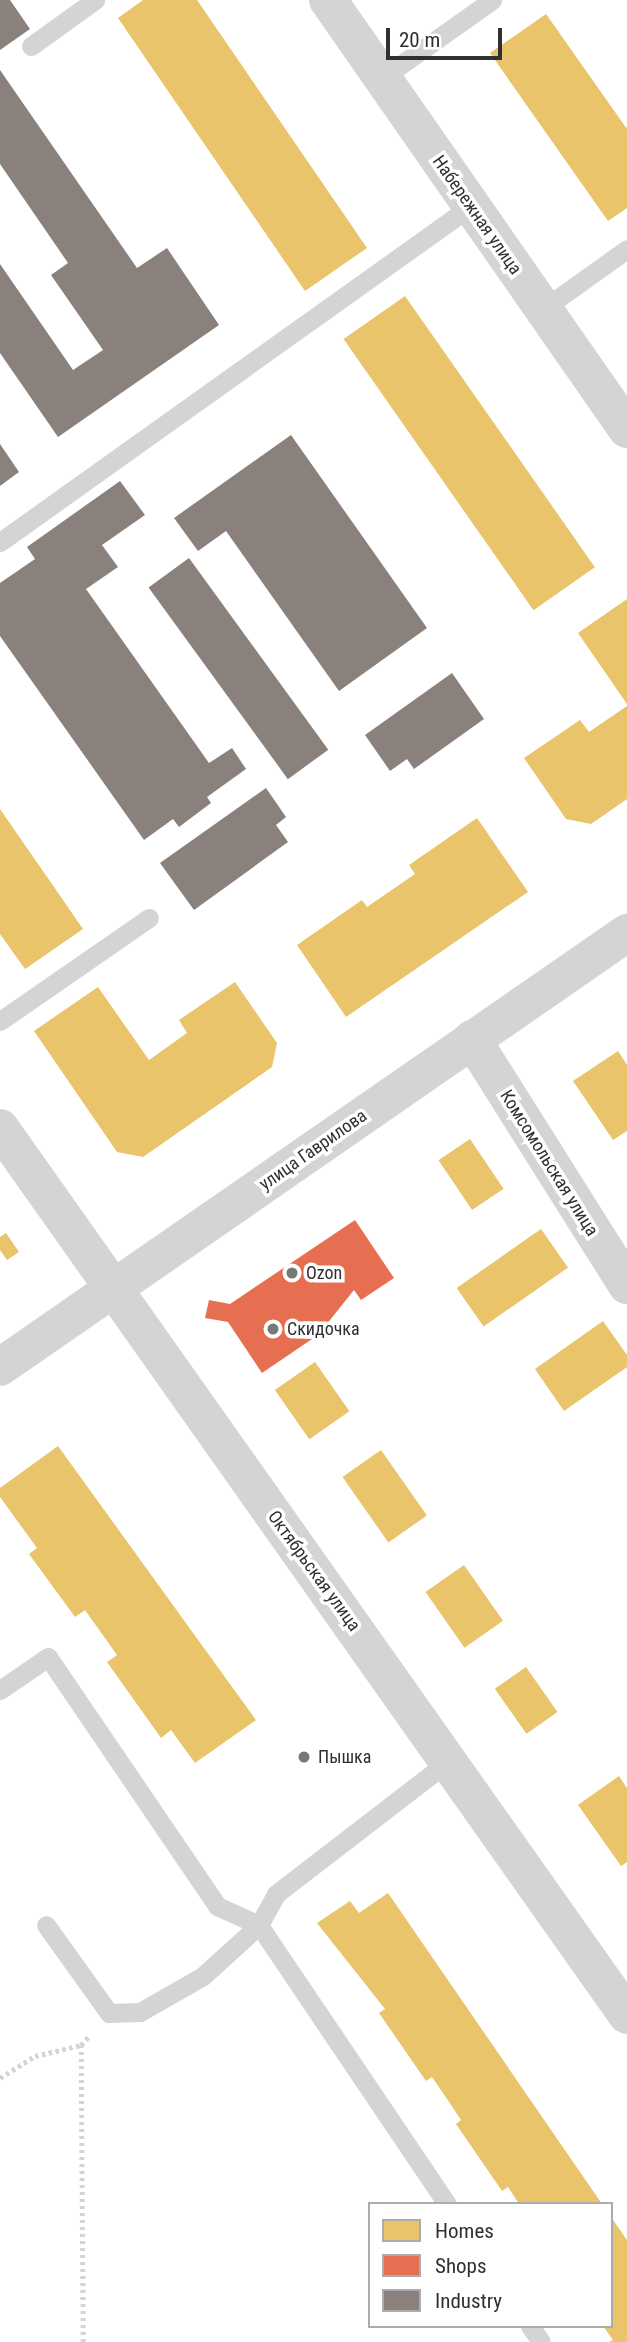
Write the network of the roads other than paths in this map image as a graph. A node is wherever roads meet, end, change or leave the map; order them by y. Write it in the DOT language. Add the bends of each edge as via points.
graph roads {
  1 [pos="95,0"];
  2 [pos="328,0"];
  3 [pos="492,0"];
  4 [pos="31,46"];
  5 [pos="382,78"];
  6 [pos="471,206"];
  7 [pos="627,249"];
  8 [pos="543,309"];
  9 [pos="627,429"];
  10 [pos="0,542"];
  11 [pos="149,918"];
  12 [pos="627,933"];
  13 [pos="0,1021"];
  14 [pos="472,1039"];
  15 [pos="0,1128"];
  16 [pos="627,1285"];
  17 [pos="113,1290"];
  18 [pos="0,1367"];
  19 [pos="0,1690"];
  20 [pos="451,1759"];
  21 [pos="46,1925"];
  22 [pos="259,1926"];
  23 [pos="627,2015"];
  24 [pos="446,2202"];
  1 -- 4 [label="lane"];
  2 -- 5 [label="street, Набережная улица"];
  3 -- 5 [label="lane"];
  5 -- 6 [label="street, Набережная улица"];
  6 -- 8 [label="street, Набережная улица"];
  6 -- 10 [label="lane"];
  7 -- 8 [label="lane"];
  8 -- 9 [label="street, Набережная улица"];
  11 -- 13 [label="lane"];
  12 -- 14 [label="street, улица Гаврилова"];
  14 -- 16 [label="street, Комсомольская улица"];
  14 -- 17 [label="street, улица Гаврилова"];
  15 -- 17 [label="street, Октябрьская улица"];
  17 -- 18 [label="street, улица Гаврилова"];
  17 -- 20 [label="street, Октябрьская улица"];
  19 -- 22 [label="lane" via="48,1657 217,1906"];
  20 -- 22 [label="lane" via="276,1894"];
  20 -- 23 [label="street, Октябрьская улица"];
  21 -- 22 [label="lane" via="109,2013 140,2012 203,1976"];
  22 -- 24 [label="lane"];
}
